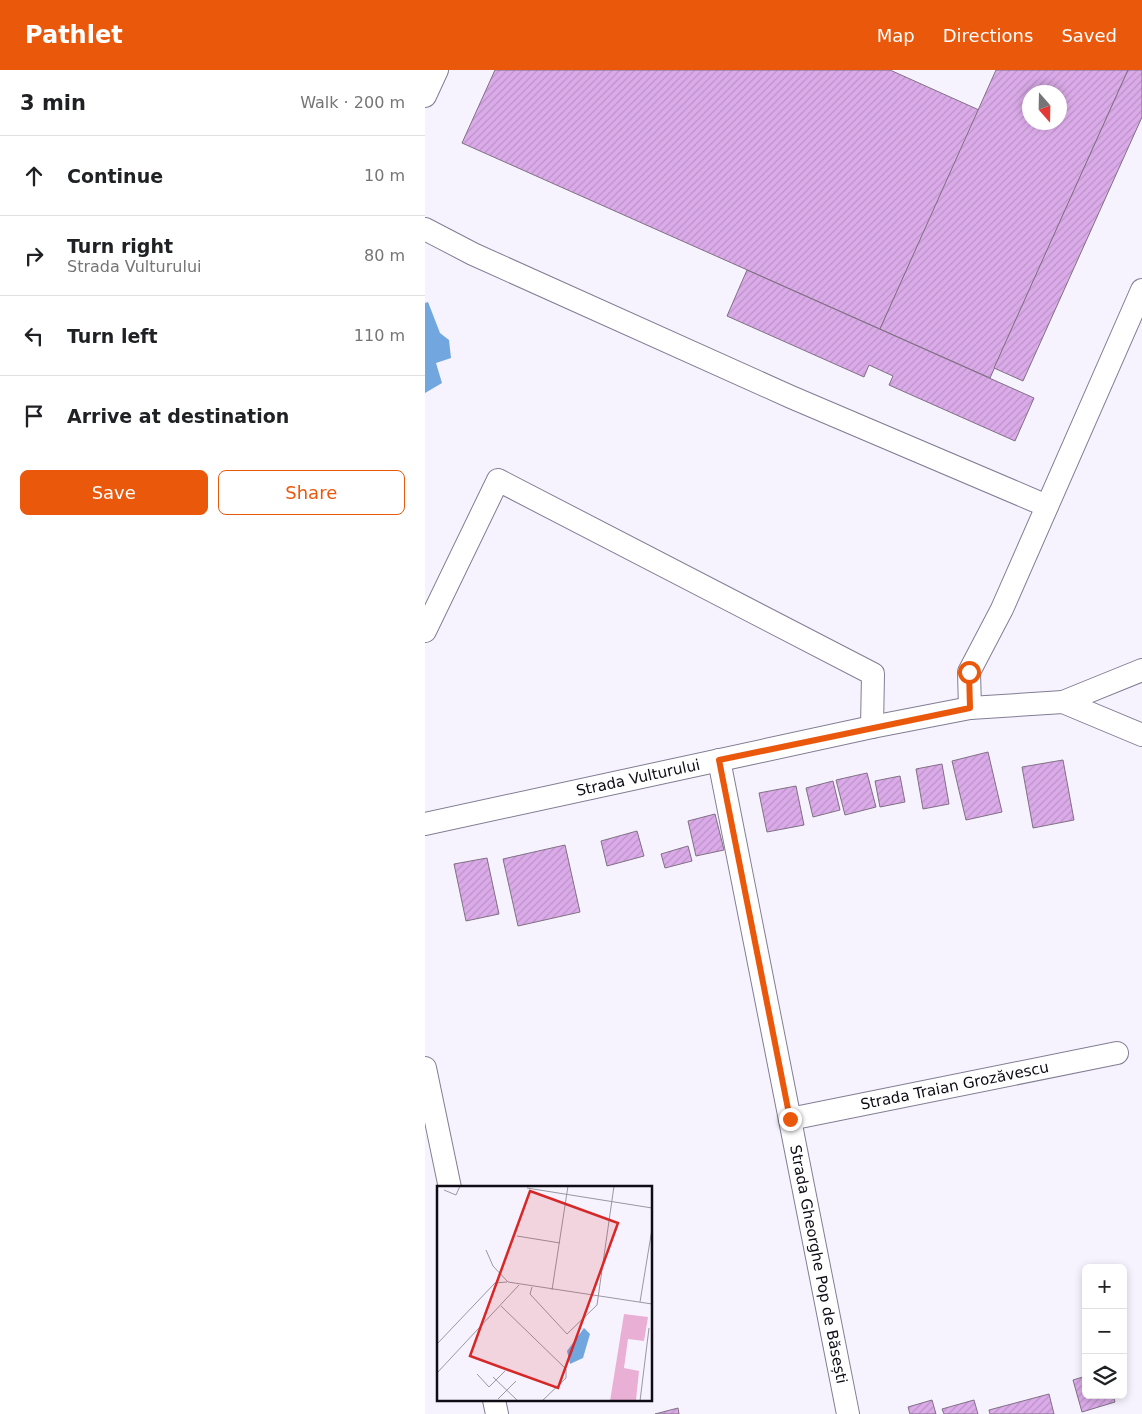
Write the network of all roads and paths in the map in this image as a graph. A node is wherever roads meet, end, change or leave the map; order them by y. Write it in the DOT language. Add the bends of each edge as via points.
graph roads {
  1 [pos="437,70"];
  2 [pos="425,96"];
  3 [pos="425,229"];
  4 [pos="1142,290"];
  5 [pos="1047,506"];
  6 [pos="425,631"];
  7 [pos="1142,670"];
  8 [pos="1063,702"];
  9 [pos="970,708"];
  10 [pos="872,727"];
  11 [pos="1142,735"];
  12 [pos="719,760"];
  13 [pos="425,824"];
  14 [pos="1117,1053"];
  15 [pos="425,1068"];
  16 [pos="790,1119"];
  17 [pos="450,1186"];
  18 [pos="848,1414"];
  1 -- 2 [label="street"];
  3 -- 5 [label="street" via="473,254 791,397"];
  4 -- 5 [label="street"];
  5 -- 9 [label="street" via="1002,609 969,672"];
  6 -- 10 [label="street" via="498,480 873,674"];
  7 -- 8 [label="street"];
  8 -- 9 [label="street, Strada Vulturului"];
  8 -- 11 [label="street, Strada Vulturului"];
  9 -- 10 [label="street, Strada Vulturului"];
  10 -- 12 [label="street, Strada Vulturului"];
  12 -- 13 [label="street, Strada Vulturului"];
  12 -- 16 [label="street, Strada Gheorghe Pop de Băsești"];
  14 -- 16 [label="street, Strada Traian Grozăvescu"];
  15 -- 17 [label="street"];
  16 -- 18 [label="street, Strada Gheorghe Pop de Băsești"];
}
